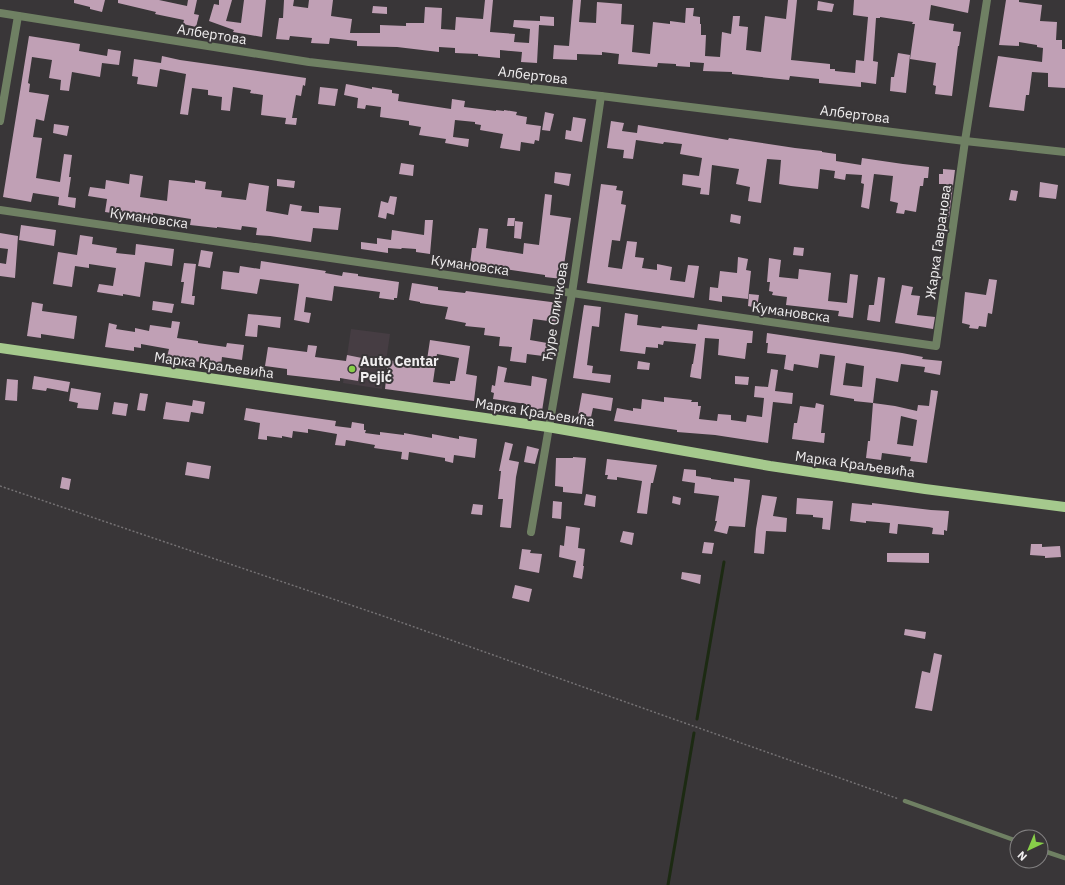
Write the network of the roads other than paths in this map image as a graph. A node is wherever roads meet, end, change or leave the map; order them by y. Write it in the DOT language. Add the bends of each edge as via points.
graph roads {
  1 [pos="987,0"];
  2 [pos="0,13"];
  3 [pos="18,16"];
  4 [pos="601,96"];
  5 [pos="0,121"];
  6 [pos="965,141"];
  7 [pos="1065,152"];
  8 [pos="0,210"];
  9 [pos="572,293"];
  10 [pos="936,346"];
  11 [pos="0,348"];
  12 [pos="548,427"];
  13 [pos="1065,507"];
  14 [pos="531,532"];
  15 [pos="905,801"];
  16 [pos="1009,838"];
  17 [pos="1049,853"];
  18 [pos="1065,858"];
  1 -- 6 [label="street, Жарка Гавранова"];
  2 -- 3 [label="street, Албертова"];
  3 -- 4 [label="street, Албертова" via="309,62"];
  3 -- 5 [label="street"];
  4 -- 6 [label="street, Албертова"];
  4 -- 9 [label="street, Ђуре Оличкова"];
  6 -- 7 [label="street, Албертова"];
  6 -- 10 [label="street, Жарка Гавранова"];
  8 -- 9 [label="street, Кумановска"];
  9 -- 10 [label="street, Кумановска"];
  9 -- 12 [label="street, Ђуре Оличкова"];
  11 -- 12 [label="main road, Марка Краљевића"];
  12 -- 13 [label="main road, Марка Краљевића" via="770,466"];
  12 -- 14 [label="street, Ђуре Оличкова"];
  15 -- 16 [label="lane"];
  17 -- 18 [label="lane"];
}
